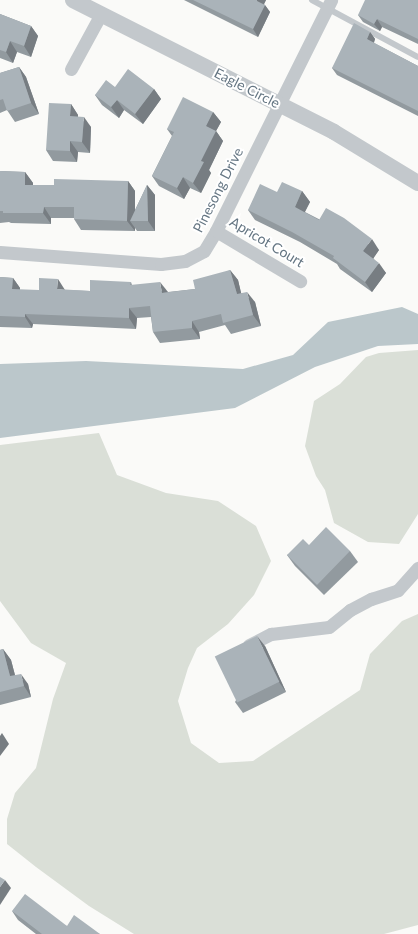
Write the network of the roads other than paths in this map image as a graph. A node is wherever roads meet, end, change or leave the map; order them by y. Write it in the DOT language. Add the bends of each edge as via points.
graph roads {
  1 [pos="73,0"];
  2 [pos="312,0"];
  3 [pos="330,4"];
  4 [pos="101,14"];
  5 [pos="418,57"];
  6 [pos="71,69"];
  7 [pos="280,104"];
  8 [pos="418,183"];
  9 [pos="216,231"];
  10 [pos="0,252"];
  11 [pos="300,281"];
  12 [pos="418,568"];
  13 [pos="249,645"];
  1 -- 4 [label="street, Eagle Circle"];
  2 -- 3 [label="lane"];
  3 -- 5 [label="lane"];
  3 -- 7 [label="street, Pinesong Drive"];
  4 -- 6 [label="street"];
  4 -- 7 [label="street, Eagle Circle"];
  7 -- 8 [label="street, Eagle Circle" via="334,132"];
  7 -- 9 [label="street, Pinesong Drive"];
  9 -- 10 [label="street, Pinesong Drive" via="204,251 185,261 161,264"];
  9 -- 11 [label="street, Apricot Court"];
  12 -- 13 [label="street" via="398,590 371,599 350,610 329,627 271,634"];
}
